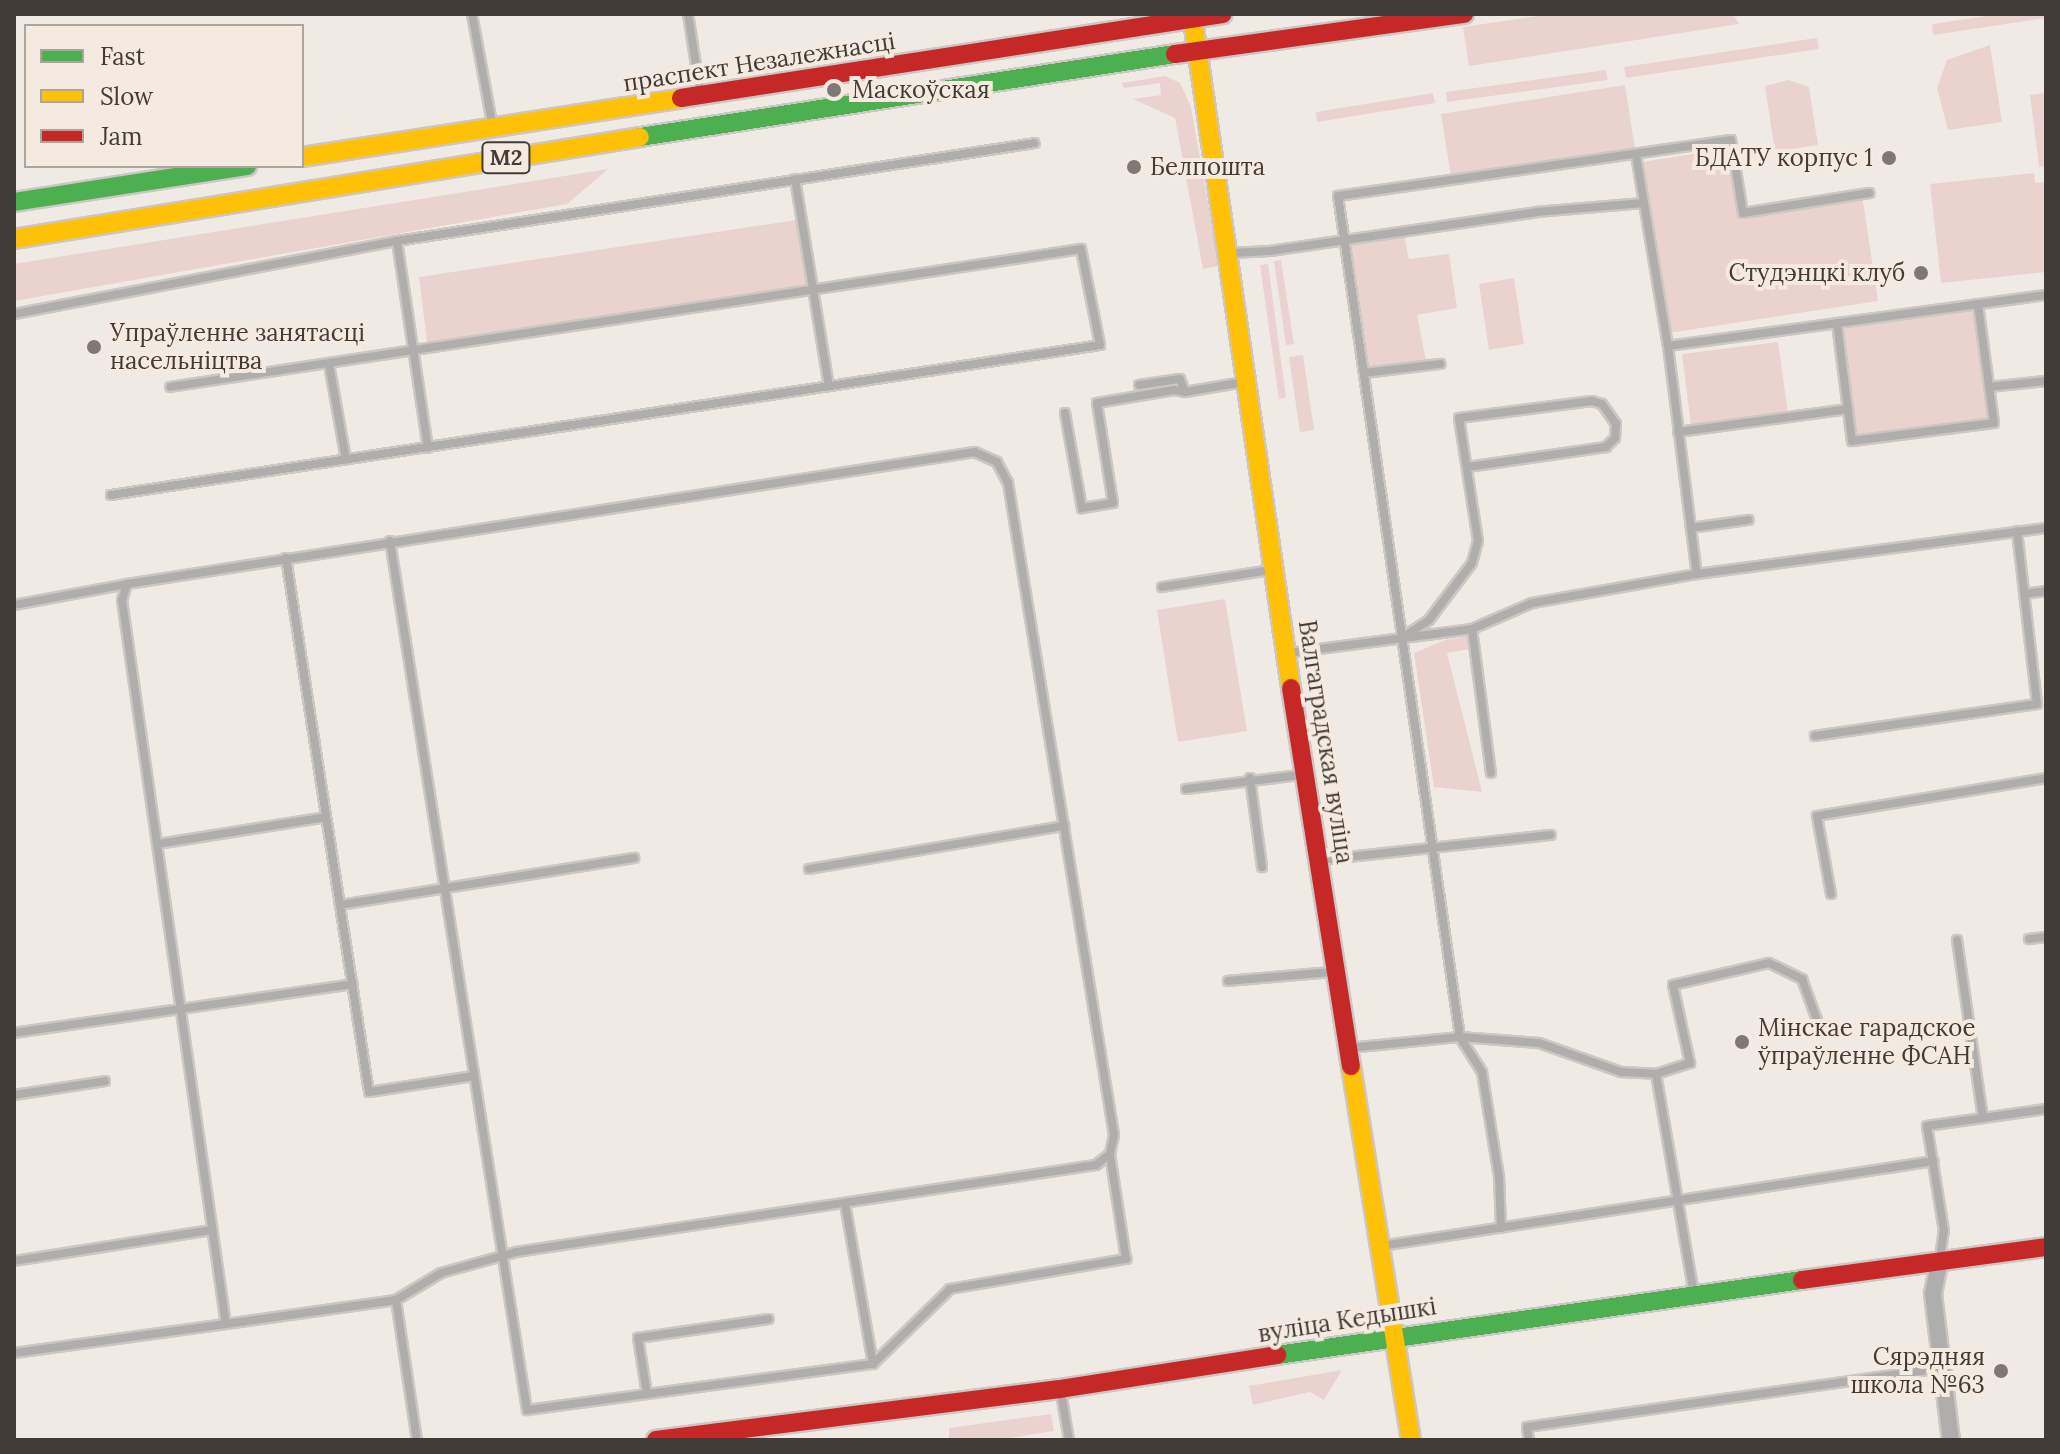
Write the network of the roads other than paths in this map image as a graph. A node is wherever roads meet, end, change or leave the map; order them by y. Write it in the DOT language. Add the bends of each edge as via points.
graph roads {
  1 [pos="472,14"];
  2 [pos="688,14"];
  3 [pos="1223,14"];
  4 [pos="1464,14"];
  5 [pos="1192,16"];
  6 [pos="1197,50"];
  7 [pos="701,96"];
  8 [pos="493,127"];
  9 [pos="1035,143"];
  10 [pos="1636,155"];
  11 [pos="304,157"];
  12 [pos="234,168"];
  13 [pos="795,179"];
  14 [pos="1869,193"];
  15 [pos="14,202"];
  16 [pos="1644,203"];
  17 [pos="14,239"];
  18 [pos="1344,239"];
  19 [pos="397,241"];
  20 [pos="1230,253"];
  21 [pos="814,290"];
  22 [pos="2046,295"];
  23 [pos="1978,304"];
  24 [pos="14,314"];
  25 [pos="1837,323"];
  26 [pos="1668,346"];
  27 [pos="414,351"];
  28 [pos="329,364"];
  29 [pos="1440,364"];
  30 [pos="1364,373"];
  31 [pos="1248,381"];
  32 [pos="2046,381"];
  33 [pos="1139,385"];
  34 [pos="829,386"];
  35 [pos="170,387"];
  36 [pos="1989,387"];
  37 [pos="1185,392"];
  38 [pos="1848,409"];
  39 [pos="1065,413"];
  40 [pos="1678,432"];
  41 [pos="428,448"];
  42 [pos="346,459"];
  43 [pos="1467,467"];
  44 [pos="111,495"];
  45 [pos="1748,520"];
  46 [pos="1691,528"];
  47 [pos="2046,528"];
  48 [pos="2017,531"];
  49 [pos="390,541"];
  50 [pos="286,558"];
  51 [pos="1276,570"];
  52 [pos="1697,574"];
  53 [pos="127,584"];
  54 [pos="1162,587"];
  55 [pos="2046,591"];
  56 [pos="2025,594"];
  57 [pos="14,605"];
  58 [pos="1472,629"];
  59 [pos="1402,638"];
  60 [pos="1288,653"];
  61 [pos="1815,736"];
  62 [pos="1491,773"];
  63 [pos="1304,774"];
  64 [pos="1250,778"];
  65 [pos="2046,778"];
  66 [pos="1186,789"];
  67 [pos="326,817"];
  68 [pos="1064,826"];
  69 [pos="1551,835"];
  70 [pos="158,844"];
  71 [pos="1433,848"];
  72 [pos="634,858"];
  73 [pos="1319,860"];
  74 [pos="1262,867"];
  75 [pos="809,869"];
  76 [pos="445,889"];
  77 [pos="1831,894"];
  78 [pos="340,905"];
  79 [pos="2046,937"];
  80 [pos="2029,939"];
  81 [pos="1957,940"];
  82 [pos="1336,971"];
  83 [pos="1228,981"];
  84 [pos="352,984"];
  85 [pos="182,1008"];
  86 [pos="1817,1020"];
  87 [pos="14,1033"];
  88 [pos="1460,1037"];
  89 [pos="1349,1048"];
  90 [pos="1656,1074"];
  91 [pos="474,1076"];
  92 [pos="105,1081"];
  93 [pos="14,1095"];
  94 [pos="2046,1109"];
  95 [pos="1983,1118"];
  96 [pos="1110,1154"];
  97 [pos="1934,1161"];
  98 [pos="1678,1200"];
  99 [pos="845,1203"];
  100 [pos="1501,1228"];
  101 [pos="213,1230"];
  102 [pos="1380,1246"];
  103 [pos="2046,1247"];
  104 [pos="503,1256"];
  105 [pos="14,1261"];
  106 [pos="1939,1263"];
  107 [pos="1695,1298"];
  108 [pos="396,1300"];
  109 [pos="769,1319"];
  110 [pos="226,1324"];
  111 [pos="1394,1337"];
  112 [pos="14,1353"];
  113 [pos="873,1364"];
  114 [pos="1943,1368"];
  115 [pos="1060,1389"];
  116 [pos="647,1394"];
  117 [pos="742,1434"];
  118 [pos="417,1440"];
  119 [pos="658,1440"];
  120 [pos="1069,1440"];
  121 [pos="1411,1440"];
  122 [pos="1529,1440"];
  123 [pos="1951,1440"];
  1 -- 8 [label="lane"];
  2 -- 7 [label="lane"];
  3 -- 5 [label="main road, праспект Незалежнасці / М2"];
  4 -- 6 [label="main road, М2"];
  5 -- 6 [label="main road, Валгаградская вуліца"];
  5 -- 7 [label="main road, праспект Незалежнасці / М2"];
  6 -- 17 [label="main road, М2"];
  6 -- 20 [label="main road, Валгаградская вуліца"];
  7 -- 8 [label="main road, праспект Незалежнасці / М2"];
  8 -- 11 [label="main road, праспект Незалежнасці / М2"];
  9 -- 13 [label="lane"];
  10 -- 14 [label="lane" via="1731,140 1743,213"];
  10 -- 16 [label="lane"];
  10 -- 18 [label="lane" via="1338,196"];
  12 -- 15 [label="main road"];
  13 -- 19 [label="lane"];
  13 -- 21 [label="lane"];
  16 -- 18 [label="lane"];
  16 -- 26 [label="lane"];
  18 -- 20 [label="lane"];
  18 -- 30 [label="lane"];
  19 -- 24 [label="lane"];
  19 -- 27 [label="lane"];
  20 -- 31 [label="main road, Валгаградская вуліца"];
  21 -- 27 [label="lane"];
  21 -- 34 [label="lane"];
  21 -- 34 [label="lane" via="1081,249 1100,345"];
  22 -- 23 [label="lane"];
  23 -- 25 [label="lane"];
  23 -- 36 [label="lane"];
  25 -- 26 [label="lane"];
  25 -- 38 [label="lane"];
  26 -- 40 [label="lane"];
  27 -- 28 [label="lane"];
  27 -- 41 [label="lane"];
  28 -- 35 [label="lane"];
  28 -- 42 [label="lane"];
  29 -- 30 [label="lane"];
  30 -- 59 [label="lane"];
  31 -- 37 [label="lane"];
  31 -- 51 [label="main road, Валгаградская вуліца"];
  32 -- 36 [label="lane"];
  33 -- 37 [label="lane" via="1180,379"];
  34 -- 41 [label="lane"];
  36 -- 38 [label="lane" via="1994,423 1852,441"];
  37 -- 39 [label="lane" via="1097,403 1113,503 1082,508"];
  38 -- 40 [label="lane"];
  40 -- 46 [label="lane"];
  41 -- 42 [label="lane"];
  42 -- 44 [label="lane"];
  43 -- 43 [label="lane" via="1459,418 1592,401 1602,404 1616,424 1615,438 1606,447"];
  43 -- 59 [label="lane" via="1478,541 1472,563 1429,620"];
  45 -- 46 [label="lane"];
  46 -- 52 [label="lane"];
  47 -- 48 [label="lane"];
  48 -- 52 [label="lane"];
  48 -- 56 [label="lane"];
  49 -- 50 [label="lane"];
  49 -- 68 [label="lane" via="975,452 997,462 1008,483"];
  49 -- 76 [label="lane"];
  50 -- 53 [label="lane"];
  50 -- 67 [label="lane"];
  51 -- 54 [label="lane"];
  51 -- 60 [label="main road, Валгаградская вуліца"];
  52 -- 58 [label="lane" via="1532,603"];
  53 -- 57 [label="lane"];
  53 -- 70 [label="lane" via="122,600"];
  55 -- 56 [label="lane"];
  56 -- 61 [label="lane" via="2037,704"];
  58 -- 59 [label="lane"];
  58 -- 62 [label="lane"];
  59 -- 60 [label="lane"];
  59 -- 71 [label="lane"];
  60 -- 63 [label="main road, Валгаградская вуліца"];
  63 -- 64 [label="lane"];
  63 -- 73 [label="main road, Валгаградская вуліца"];
  64 -- 66 [label="lane"];
  64 -- 74 [label="lane"];
  65 -- 77 [label="lane" via="1817,816"];
  67 -- 70 [label="lane"];
  67 -- 78 [label="lane"];
  68 -- 75 [label="lane"];
  68 -- 96 [label="lane" via="1114,1135"];
  69 -- 71 [label="lane"];
  70 -- 85 [label="lane"];
  71 -- 73 [label="lane"];
  71 -- 88 [label="lane"];
  72 -- 76 [label="lane"];
  73 -- 82 [label="main road, Валгаградская вуліца"];
  76 -- 78 [label="lane"];
  76 -- 91 [label="lane"];
  78 -- 84 [label="lane"];
  79 -- 80 [label="lane"];
  81 -- 95 [label="lane"];
  82 -- 83 [label="lane"];
  82 -- 89 [label="main road, Валгаградская вуліца"];
  84 -- 85 [label="lane"];
  84 -- 91 [label="lane" via="369,1092"];
  85 -- 87 [label="lane"];
  85 -- 101 [label="lane"];
  86 -- 90 [label="lane" via="1802,979 1769,963 1673,985 1690,1063"];
  88 -- 89 [label="lane"];
  88 -- 90 [label="lane" via="1539,1043 1621,1072"];
  88 -- 100 [label="lane" via="1482,1072 1499,1177"];
  89 -- 102 [label="main road, Валгаградская вуліца"];
  90 -- 98 [label="lane"];
  91 -- 104 [label="lane"];
  92 -- 93 [label="lane"];
  94 -- 95 [label="lane"];
  95 -- 97 [label="lane" via="1927,1126"];
  96 -- 99 [label="lane" via="1096,1165"];
  96 -- 113 [label="lane" via="1126,1259 950,1289"];
  97 -- 98 [label="lane"];
  97 -- 106 [label="lane" via="1944,1231"];
  98 -- 100 [label="lane"];
  98 -- 107 [label="lane"];
  99 -- 104 [label="lane"];
  99 -- 113 [label="lane"];
  100 -- 102 [label="lane"];
  101 -- 105 [label="lane"];
  101 -- 110 [label="lane"];
  102 -- 111 [label="main road, Валгаградская вуліца"];
  103 -- 106 [label="main road, вуліца Кедышкі"];
  104 -- 108 [label="lane" via="441,1273"];
  104 -- 116 [label="lane" via="527,1410"];
  106 -- 107 [label="main road, вуліца Кедышкі"];
  106 -- 114 [label="street" via="1933,1294"];
  107 -- 111 [label="main road, вуліца Кедышкі"];
  108 -- 110 [label="lane"];
  108 -- 118 [label="lane"];
  109 -- 116 [label="lane" via="638,1338"];
  110 -- 112 [label="lane"];
  111 -- 115 [label="main road, вуліца Кедышкі"];
  111 -- 121 [label="main road, Валгаградская вуліца"];
  113 -- 116 [label="lane"];
  114 -- 122 [label="lane" via="1527,1427"];
  114 -- 123 [label="street"];
  115 -- 117 [label="main road, вуліца Кедышкі"];
  115 -- 120 [label="lane"];
  117 -- 119 [label="main road, вуліца Кедышкі"];
}
